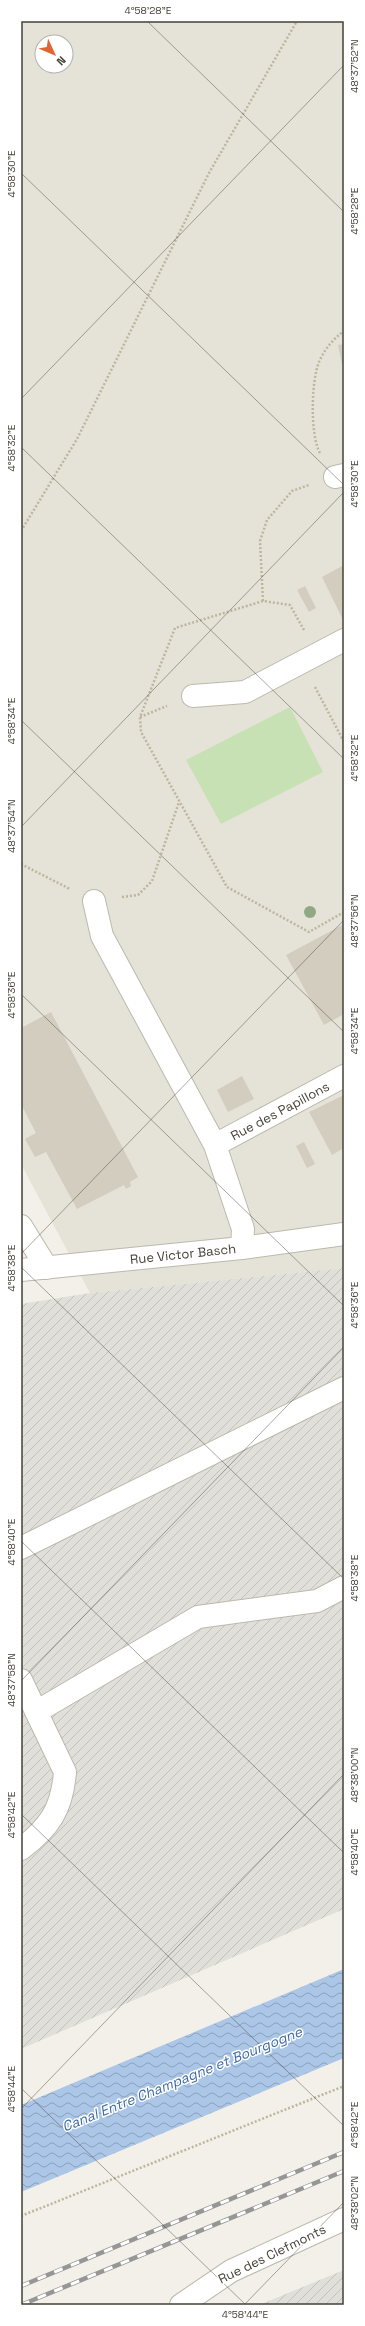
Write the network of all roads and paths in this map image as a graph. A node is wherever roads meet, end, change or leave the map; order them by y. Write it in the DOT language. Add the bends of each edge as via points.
graph roads {
  1 [pos="297,21"];
  2 [pos="344,331"];
  3 [pos="339,476"];
  4 [pos="21,531"];
  5 [pos="263,601"];
  6 [pos="344,640"];
  7 [pos="310,658"];
  8 [pos="193,696"];
  9 [pos="344,742"];
  10 [pos="179,801"];
  11 [pos="21,864"];
  12 [pos="94,901"];
  13 [pos="344,912"];
  14 [pos="344,1076"];
  15 [pos="215,1145"];
  16 [pos="21,1226"];
  17 [pos="344,1234"];
  18 [pos="242,1248"];
  19 [pos="47,1268"];
  20 [pos="21,1270"];
  21 [pos="344,1388"];
  22 [pos="21,1548"];
  23 [pos="344,1587"];
  24 [pos="21,1680"];
  25 [pos="36,1712"];
  26 [pos="21,1849"];
  27 [pos="344,2086"];
  28 [pos="21,2216"];
  29 [pos="344,2219"];
  30 [pos="181,2305"];
  1 -- 4 [label="path" via="209,174 77,439"];
  2 -- 3 [label="path" via="334,339 318,363 313,400 315,444"];
  3 -- 5 [label="path" via="292,491 266,520 260,541"];
  5 -- 7 [label="path" via="290,605"];
  5 -- 10 [label="path" via="175,628 140,717 141,732"];
  6 -- 7 [label="street"];
  7 -- 8 [label="street" via="244,692"];
  7 -- 9 [label="path"];
  10 -- 12 [label="path" via="152,881 138,895"];
  10 -- 13 [label="path" via="227,887 309,932"];
  11 -- 12 [label="path"];
  12 -- 15 [label="street" via="102,936"];
  14 -- 15 [label="street, Rue des Papillons"];
  15 -- 18 [label="street" via="243,1229"];
  16 -- 19 [label="street"];
  17 -- 18 [label="street, Rue Victor Basch"];
  18 -- 19 [label="street, Rue Victor Basch"];
  19 -- 20 [label="street, Rue Victor Basch"];
  21 -- 22 [label="street"];
  23 -- 25 [label="street" via="317,1601 198,1617"];
  24 -- 25 [label="street"];
  25 -- 26 [label="street" via="65,1772 64,1788 53,1817 42,1832"];
  27 -- 28 [label="path"];
  29 -- 30 [label="street, Rue des Clefmonts" via="231,2271"];
}
